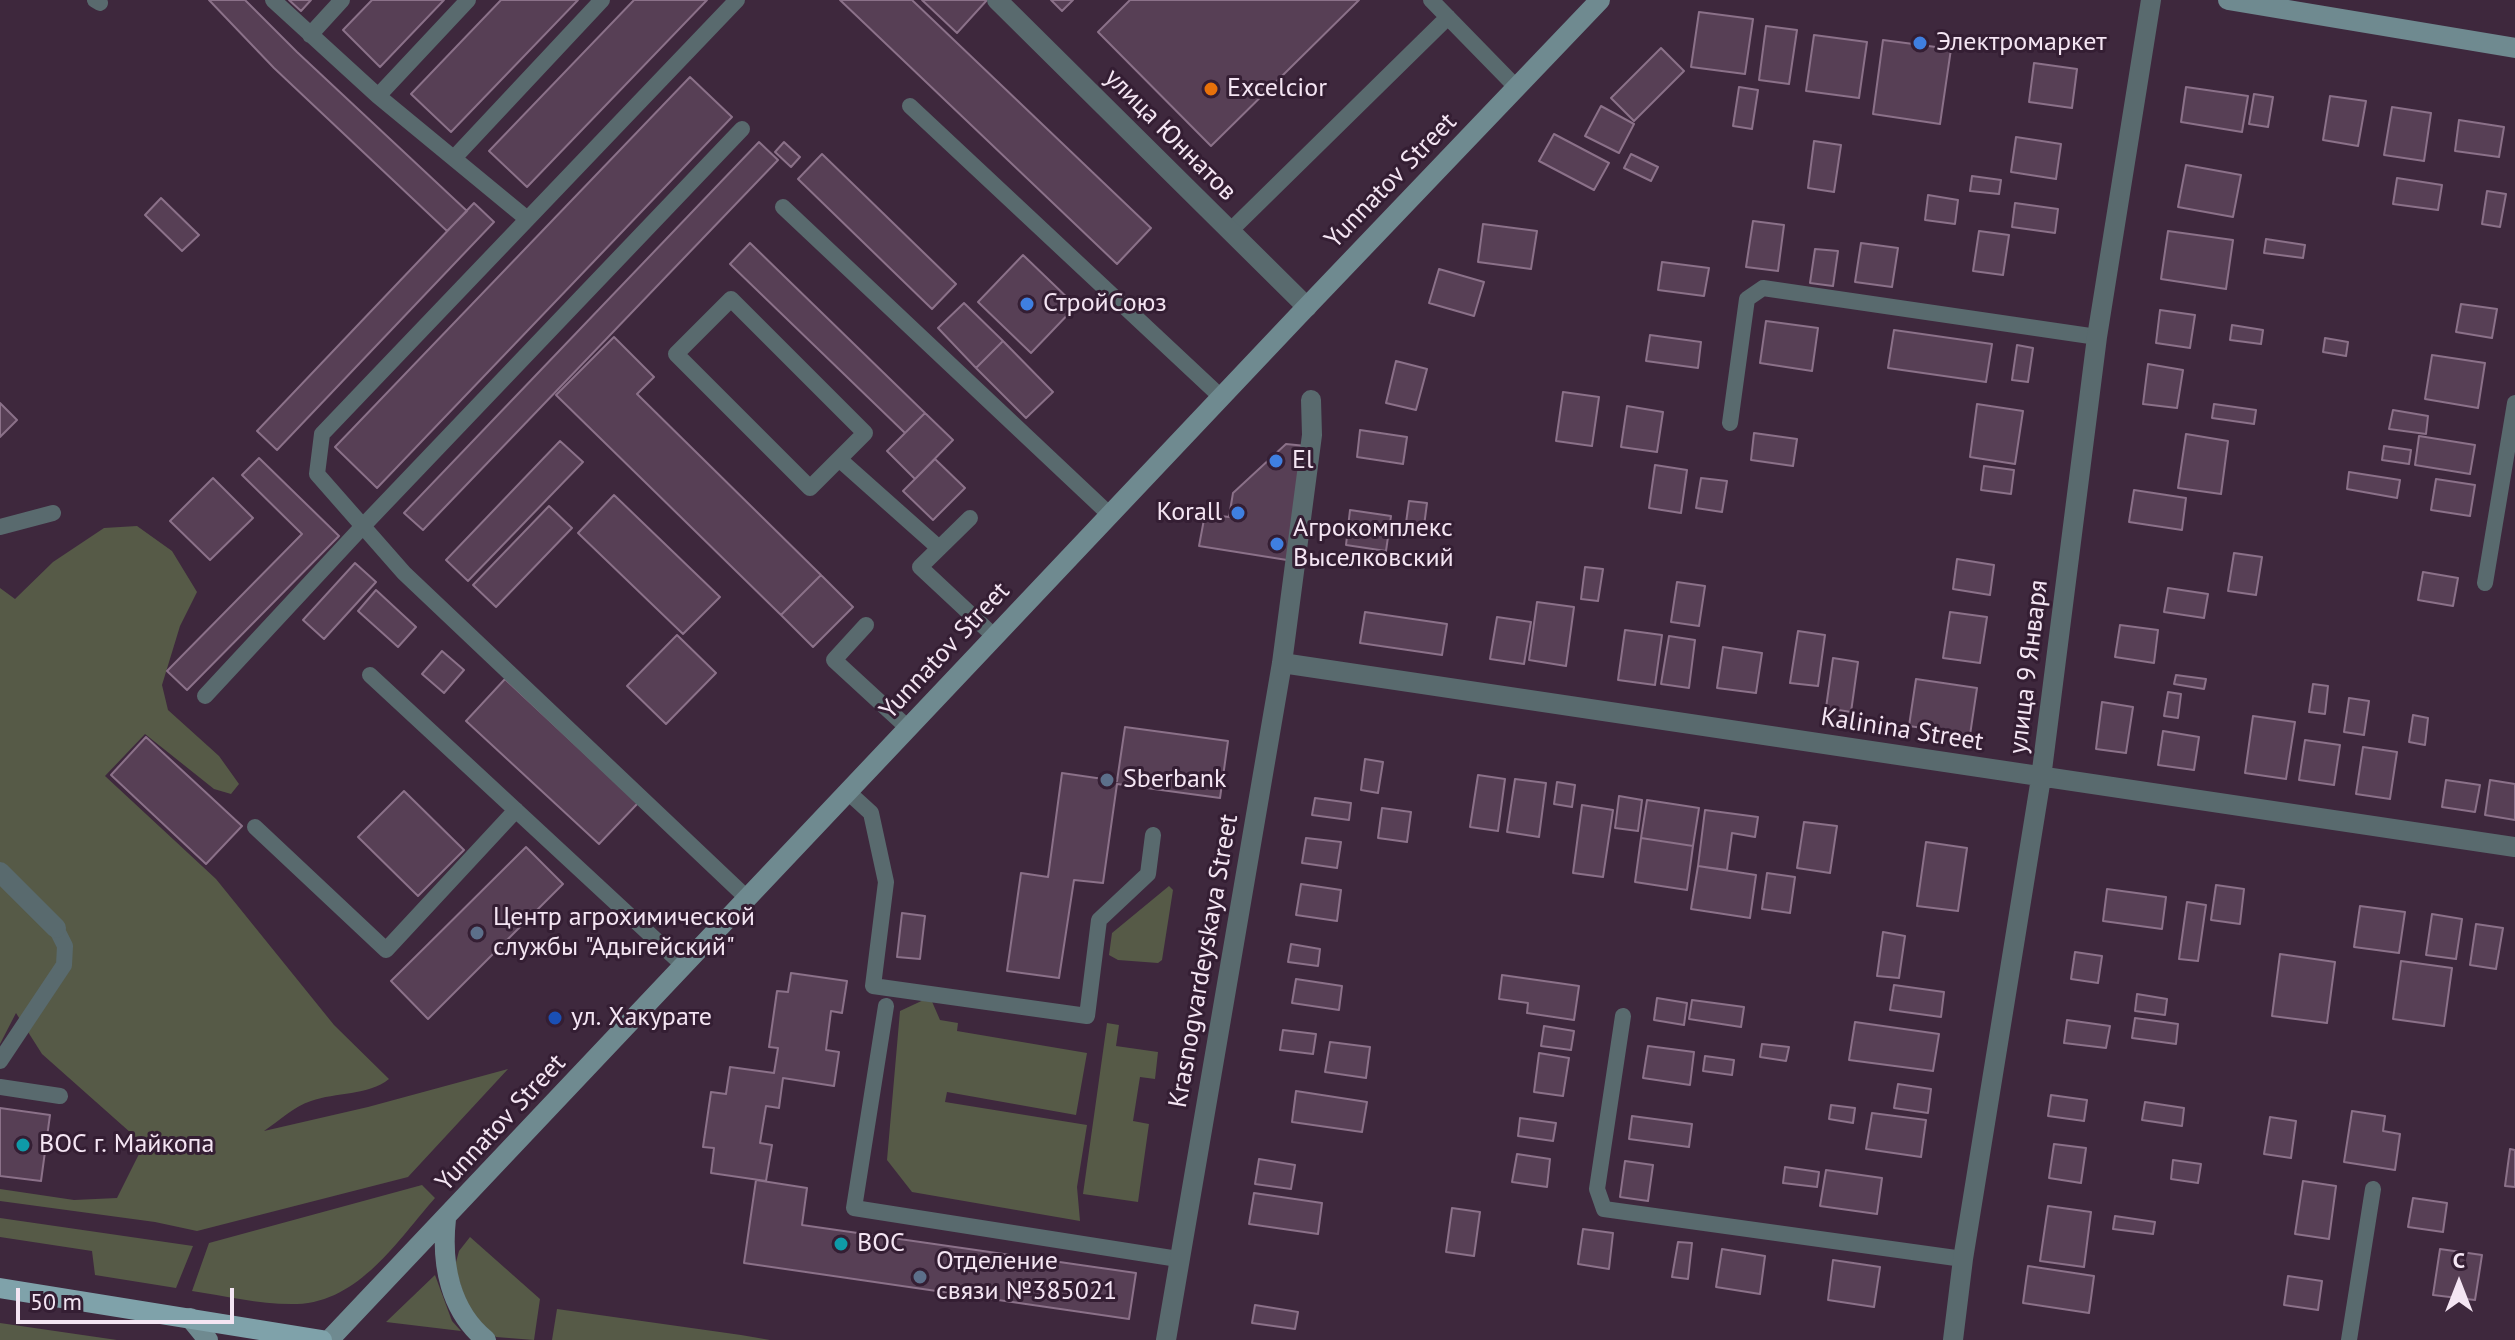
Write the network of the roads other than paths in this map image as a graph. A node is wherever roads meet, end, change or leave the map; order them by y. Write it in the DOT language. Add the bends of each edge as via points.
graph roads {
  1 [pos="273,0"];
  2 [pos="342,0"];
  3 [pos="468,0"];
  4 [pos="602,0"];
  5 [pos="737,0"];
  6 [pos="997,0"];
  7 [pos="1431,0"];
  8 [pos="1600,0"];
  9 [pos="2151,0"];
  10 [pos="2228,0"];
  11 [pos="1448,17"];
  12 [pos="310,35"];
  13 [pos="2515,48"];
  14 [pos="1517,88"];
  15 [pos="378,96"];
  16 [pos="910,106"];
  17 [pos="742,129"];
  18 [pos="454,158"];
  19 [pos="783,207"];
  20 [pos="526,218"];
  21 [pos="1230,231"];
  22 [pos="1307,307"];
  23 [pos="2097,337"];
  24 [pos="1221,397"];
  25 [pos="1311,400"];
  26 [pos="2515,403"];
  27 [pos="1730,423"];
  28 [pos="839,459"];
  29 [pos="53,513"];
  30 [pos="1110,515"];
  31 [pos="970,518"];
  32 [pos="363,526"];
  33 [pos="0,527"];
  34 [pos="939,548"];
  35 [pos="2485,583"];
  36 [pos="866,625"];
  37 [pos="995,637"];
  38 [pos="1282,663"];
  39 [pos="370,675"];
  40 [pos="205,696"];
  41 [pos="908,728"];
  42 [pos="2041,778"];
  43 [pos="848,792"];
  44 [pos="516,810"];
  45 [pos="255,827"];
  46 [pos="1153,835"];
  47 [pos="2515,847"];
  48 [pos="0,872"];
  49 [pos="748,899"];
  50 [pos="56,928"];
  51 [pos="684,966"];
  52 [pos="886,1006"];
  53 [pos="1623,1016"];
  54 [pos="0,1061"];
  55 [pos="0,1087"];
  56 [pos="60,1096"];
  57 [pos="2373,1189"];
  58 [pos="446,1219"];
  59 [pos="1178,1259"];
  60 [pos="1963,1259"];
  61 [pos="0,1288"];
  62 [pos="190,1318"];
  63 [pos="208,1340"];
  64 [pos="322,1340"];
  65 [pos="329,1340"];
  66 [pos="486,1340"];
  67 [pos="1166,1340"];
  68 [pos="1953,1340"];
  69 [pos="2349,1340"];
  1 -- 12 [label="lane"];
  2 -- 12 [label="lane"];
  3 -- 15 [label="lane"];
  4 -- 18 [label="lane"];
  5 -- 20 [label="lane"];
  6 -- 21 [label="street, улица Юннатов"];
  7 -- 11 [label="lane"];
  8 -- 14 [label="main road, Yunnatov Street"];
  9 -- 23 [label="street, улица 9 Января"];
  10 -- 13 [label="main road"];
  11 -- 14 [label="lane"];
  11 -- 21 [label="lane"];
  12 -- 15 [label="lane"];
  14 -- 22 [label="main road, Yunnatov Street"];
  15 -- 18 [label="lane"];
  16 -- 24 [label="lane"];
  17 -- 32 [label="lane"];
  18 -- 20 [label="lane"];
  19 -- 30 [label="lane"];
  20 -- 32 [label="lane" via="322,434 317,474"];
  21 -- 22 [label="street, улица Юннатов"];
  22 -- 24 [label="main road, Yunnatov Street"];
  23 -- 27 [label="lane" via="1763,288 1747,299"];
  23 -- 42 [label="street, улица 9 Января"];
  24 -- 30 [label="main road, Yunnatov Street"];
  25 -- 38 [label="street, Krasnogvardeyskaya Street" via="1312,435"];
  26 -- 35 [label="lane"];
  28 -- 28 [label="lane" via="865,433 731,299 676,354 810,488"];
  28 -- 34 [label="lane"];
  29 -- 33 [label="lane"];
  30 -- 37 [label="main road, Yunnatov Street"];
  31 -- 34 [label="lane"];
  32 -- 40 [label="lane"];
  32 -- 49 [label="lane" via="404,573"];
  34 -- 37 [label="lane" via="920,567"];
  36 -- 41 [label="lane" via="834,660"];
  37 -- 41 [label="main road, Yunnatov Street"];
  38 -- 42 [label="street, Kalinina Street"];
  38 -- 59 [label="street, Krasnogvardeyskaya Street"];
  39 -- 44 [label="lane"];
  41 -- 43 [label="main road, Yunnatov Street"];
  42 -- 47 [label="street, Kalinina Street"];
  42 -- 60 [label="street, улица 9 Января"];
  43 -- 46 [label="lane" via="871,813 886,882 873,986 1087,1016 1099,920 1148,874"];
  43 -- 49 [label="main road, Yunnatov Street"];
  44 -- 45 [label="lane" via="386,950"];
  44 -- 51 [label="lane"];
  48 -- 50 [label="street"];
  49 -- 51 [label="main road, Yunnatov Street"];
  50 -- 54 [label="lane" via="65,946 64,965"];
  51 -- 58 [label="main road, Yunnatov Street"];
  52 -- 59 [label="lane" via="854,1208"];
  53 -- 60 [label="lane" via="1597,1189 1604,1209"];
  55 -- 56 [label="lane"];
  57 -- 69 [label="lane"];
  58 -- 65 [label="main road, Yunnatov Street"];
  58 -- 66 [label="main road" via="444,1246 452,1292 472,1329"];
  59 -- 67 [label="street, Krasnogvardeyskaya Street"];
  60 -- 68 [label="street, улица 9 Января"];
  61 -- 62 [label="main road"];
  62 -- 63 [label="main road"];
  62 -- 64 [label="main road"];
}
